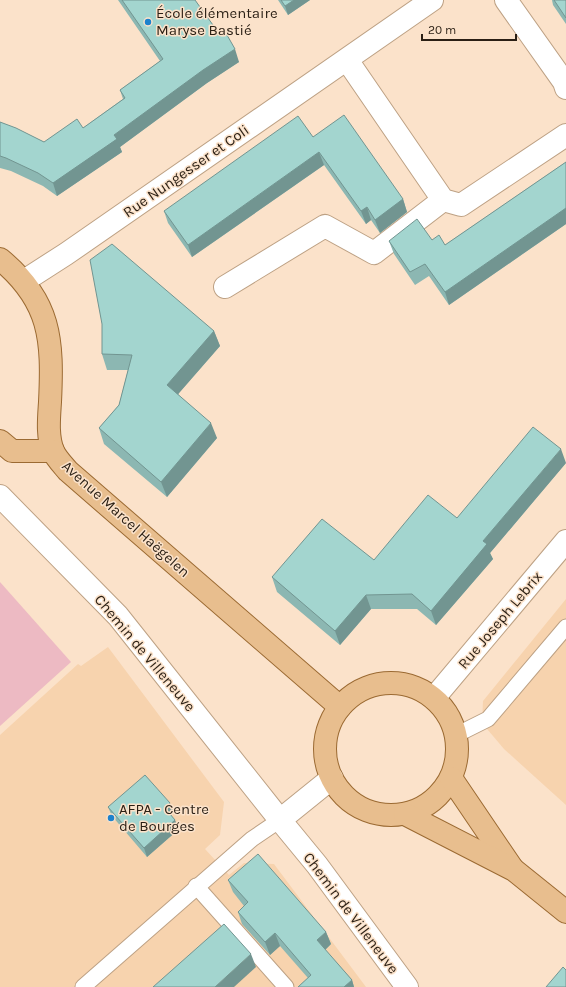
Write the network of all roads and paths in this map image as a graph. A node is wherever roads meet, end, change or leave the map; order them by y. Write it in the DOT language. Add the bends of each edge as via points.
graph roads {
  1 [pos="432,0"];
  2 [pos="506,0"];
  3 [pos="408,7"];
  4 [pos="347,60"];
  5 [pos="566,88"];
  6 [pos="566,134"];
  7 [pos="444,200"];
  8 [pos="0,258"];
  9 [pos="24,281"];
  10 [pos="225,287"];
  11 [pos="0,441"];
  12 [pos="53,451"];
  13 [pos="0,496"];
  14 [pos="566,541"];
  15 [pos="566,627"];
  16 [pos="434,698"];
  17 [pos="340,707"];
  18 [pos="456,735"];
  19 [pos="332,778"];
  20 [pos="451,778"];
  21 [pos="405,814"];
  22 [pos="280,820"];
  23 [pos="514,870"];
  24 [pos="196,886"];
  25 [pos="566,912"];
  26 [pos="83,987"];
  27 [pos="286,987"];
  28 [pos="406,987"];
  1 -- 3 [label="street, Rue Nungesser et Coli"];
  2 -- 5 [label="street"];
  3 -- 4 [label="street, Rue Nungesser et Coli"];
  4 -- 7 [label="street"];
  4 -- 9 [label="street, Rue Nungesser et Coli"];
  6 -- 7 [label="street" via="462,205"];
  7 -- 10 [label="street" via="374,253 325,226"];
  8 -- 9 [label="main road, Avenue Marcel Haëgelen"];
  9 -- 12 [label="main road, Avenue Marcel Haëgelen" via="44,316 50,343 49,433"];
  11 -- 12 [label="main road" via="12,451"];
  12 -- 17 [label="main road, Avenue Marcel Haëgelen" via="68,471"];
  13 -- 22 [label="street, Chemin de Villeneuve" via="118,616"];
  14 -- 16 [label="street, Rue Joseph Lebrix"];
  15 -- 18 [label="lane" via="488,719"];
  16 -- 17 [label="main road" via="416,687 396,682 361,690"];
  16 -- 18 [label="main road" via="448,715"];
  17 -- 19 [label="main road" via="330,723 326,741 326,760"];
  18 -- 20 [label="main road" via="457,757"];
  19 -- 21 [label="main road" via="344,796 362,809 383,815"];
  19 -- 22 [label="street"];
  20 -- 21 [label="main road" via="439,795 424,807"];
  20 -- 23 [label="main road"];
  21 -- 23 [label="main road"];
  22 -- 24 [label="lane" via="252,839"];
  22 -- 28 [label="street, Chemin de Villeneuve" via="317,865"];
  23 -- 25 [label="main road"];
  24 -- 26 [label="lane"];
  24 -- 27 [label="lane"];
}
